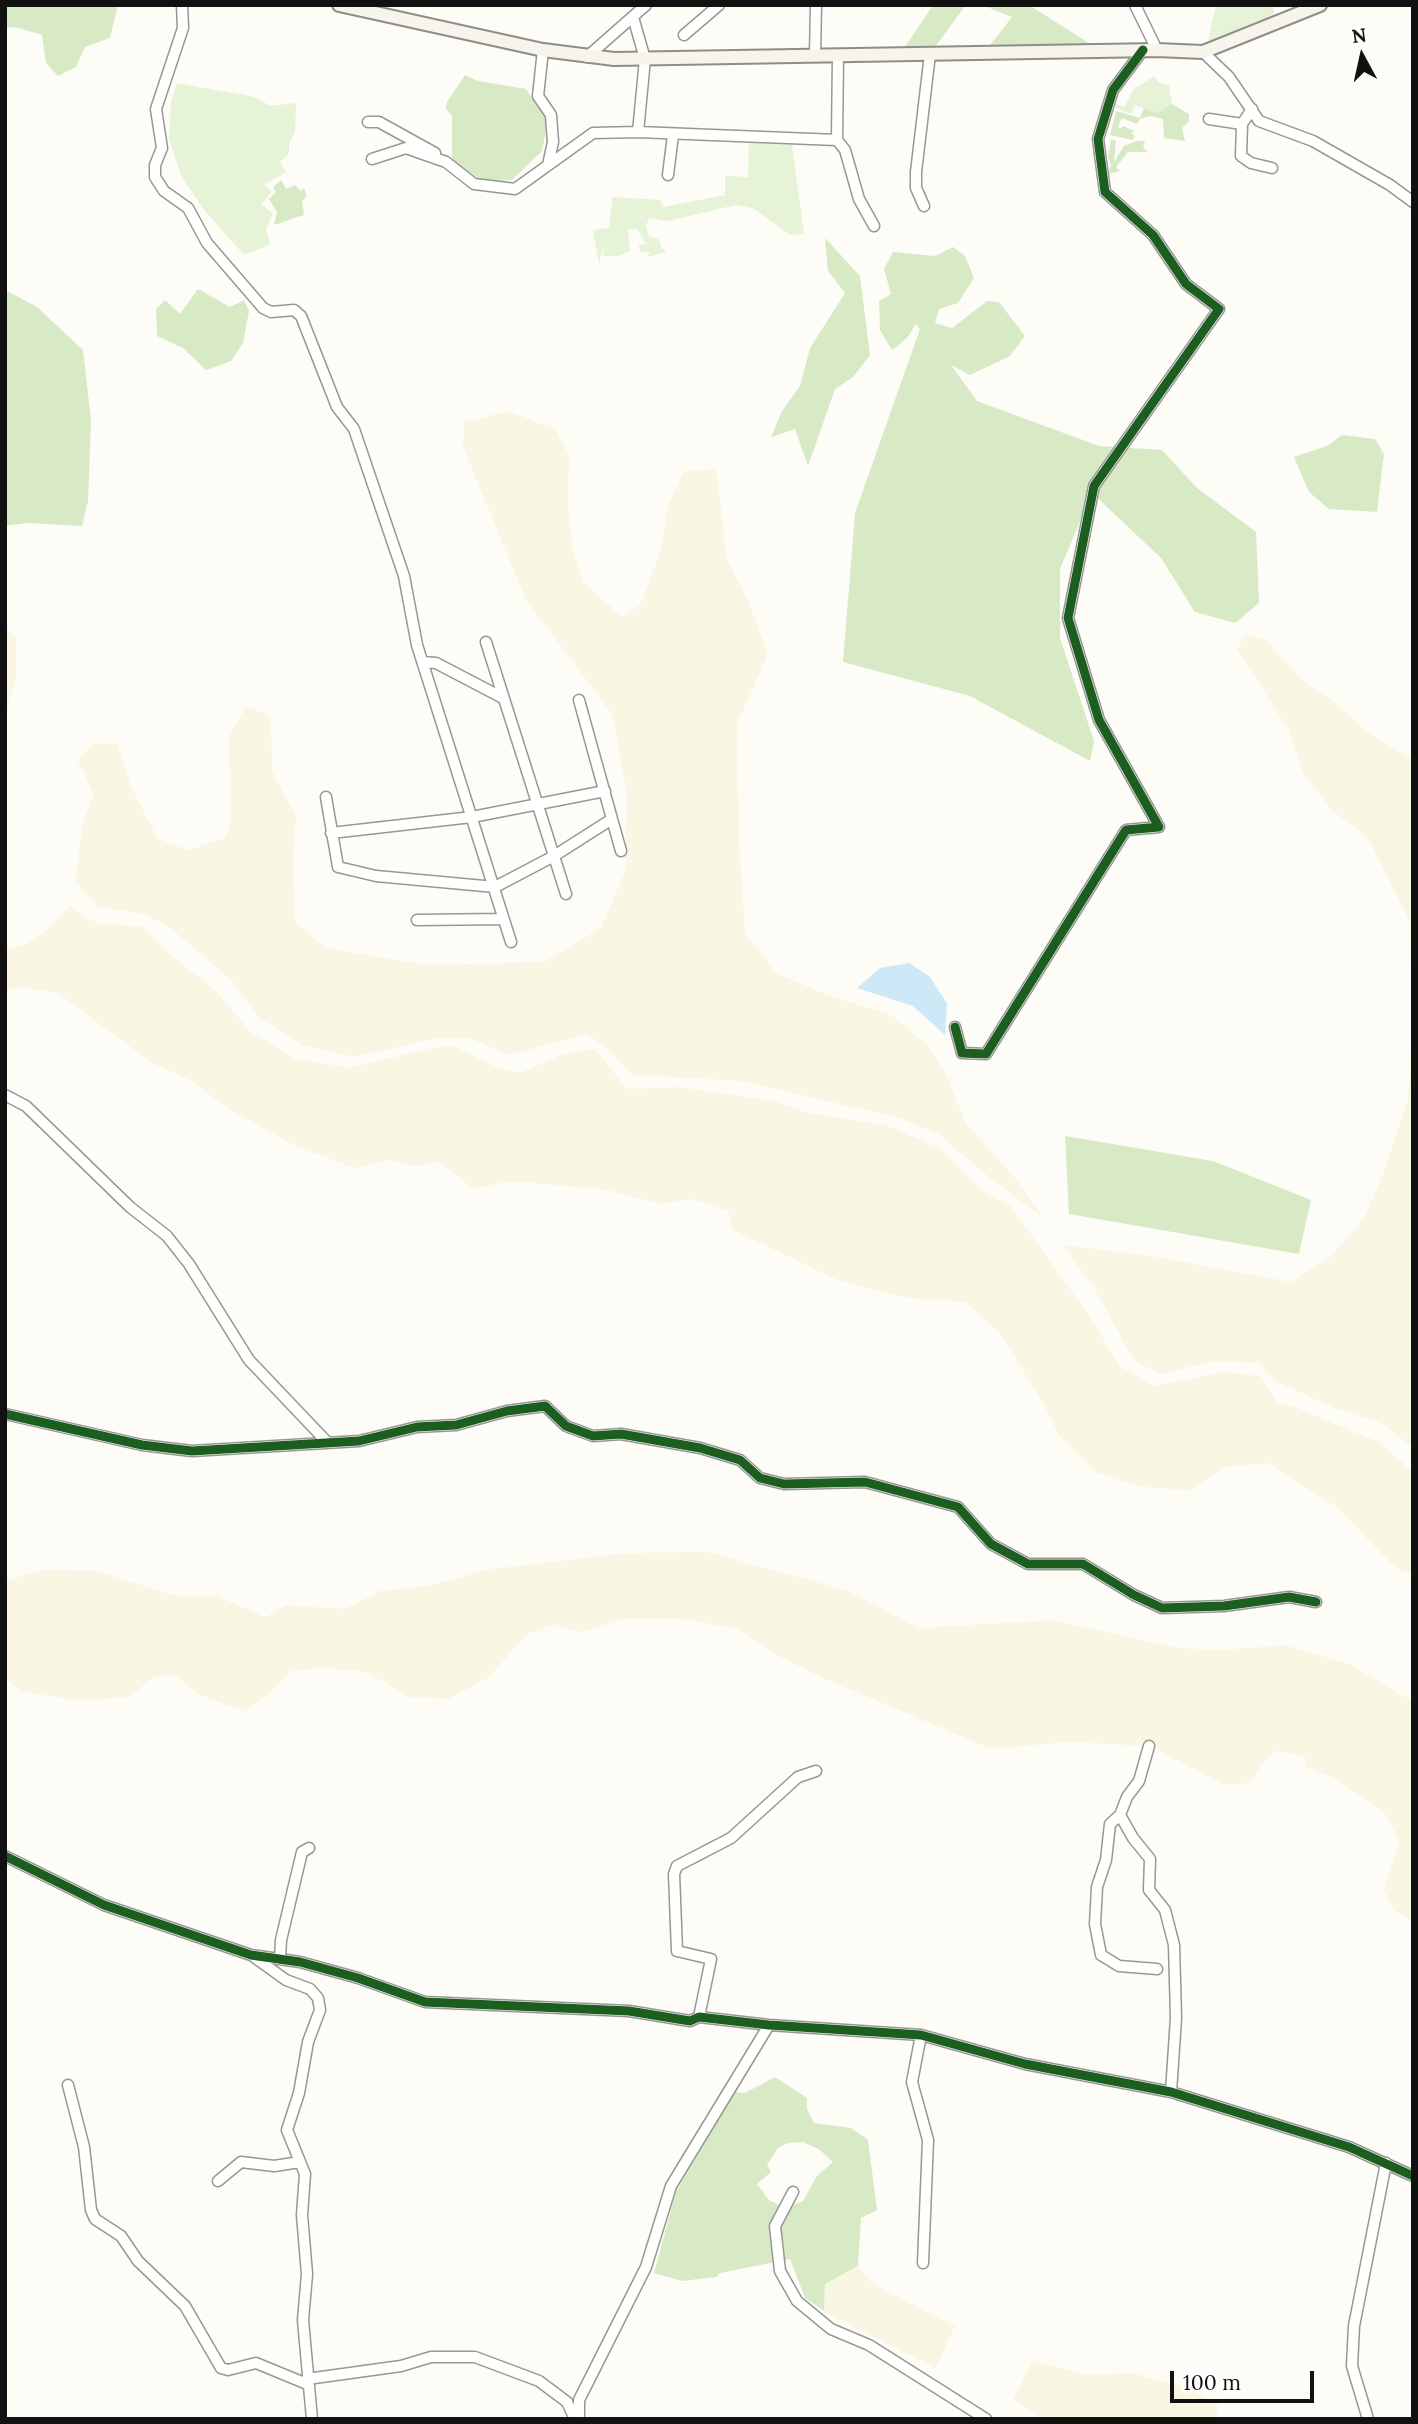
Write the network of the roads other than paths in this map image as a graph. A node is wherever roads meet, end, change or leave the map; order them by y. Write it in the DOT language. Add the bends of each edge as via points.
graph roads {
  1 [pos="182,5"];
  2 [pos="339,5"];
  3 [pos="646,5"];
  4 [pos="719,5"];
  5 [pos="816,5"];
  6 [pos="1135,5"];
  7 [pos="1320,5"];
  8 [pos="633,17"];
  9 [pos="684,35"];
  10 [pos="543,50"];
  11 [pos="1143,50"];
  12 [pos="1157,50"];
  13 [pos="1203,52"];
  14 [pos="930,54"];
  15 [pos="838,55"];
  16 [pos="815,56"];
  17 [pos="586,58"];
  18 [pos="645,59"];
  19 [pos="1252,109"];
  20 [pos="1209,119"];
  21 [pos="368,122"];
  22 [pos="1242,124"];
  23 [pos="638,132"];
  24 [pos="673,135"];
  25 [pos="837,140"];
  26 [pos="372,159"];
  27 [pos="446,162"];
  28 [pos="548,165"];
  29 [pos="1272,168"];
  30 [pos="668,175"];
  31 [pos="1413,202"];
  32 [pos="923,206"];
  33 [pos="874,226"];
  34 [pos="486,642"];
  35 [pos="423,662"];
  36 [pos="503,698"];
  37 [pos="579,700"];
  38 [pos="605,791"];
  39 [pos="326,797"];
  40 [pos="536,805"];
  41 [pos="472,817"];
  42 [pos="612,818"];
  43 [pos="331,833"];
  44 [pos="621,851"];
  45 [pos="554,856"];
  46 [pos="495,887"];
  47 [pos="565,894"];
  48 [pos="504,919"];
  49 [pos="417,920"];
  50 [pos="511,942"];
  51 [pos="955,1027"];
  52 [pos="5,1095"];
  53 [pos="5,1414"];
  54 [pos="327,1442"];
  55 [pos="1316,1602"];
  56 [pos="1149,1746"];
  57 [pos="816,1771"];
  58 [pos="1120,1815"];
  59 [pos="309,1848"];
  60 [pos="5,1856"];
  61 [pos="251,1955"];
  62 [pos="280,1959"];
  63 [pos="1157,1969"];
  64 [pos="699,2017"];
  65 [pos="769,2025"];
  66 [pos="921,2035"];
  67 [pos="68,2085"];
  68 [pos="1171,2092"];
  69 [pos="300,2162"];
  70 [pos="1387,2164"];
  71 [pos="1413,2176"];
  72 [pos="218,2182"];
  73 [pos="793,2192"];
  74 [pos="923,2263"];
  75 [pos="307,2381"];
  76 [pos="312,2419"];
  77 [pos="577,2419"];
  78 [pos="986,2419"];
  79 [pos="1368,2419"];
  1 -- 35 [label="street" via="183,28 156,109 162,148 155,177 163,191 188,208 207,243 263,308 294,310 301,316 337,407 355,429 404,576"];
  2 -- 10 [label="street"];
  3 -- 8 [label="street"];
  4 -- 9 [label="street"];
  5 -- 16 [label="street"];
  6 -- 12 [label="street"];
  7 -- 13 [label="street"];
  8 -- 17 [label="street"];
  8 -- 18 [label="street"];
  10 -- 17 [label="street"];
  10 -- 28 [label="street" via="538,96 551,115 553,142"];
  11 -- 12 [label="street"];
  11 -- 14 [label="street"];
  11 -- 51 [label="street" via="1112,90 1098,139 1105,192 1153,235 1186,284 1219,309 1094,486 1068,618 1099,720 1158,827 1126,830 986,1054 961,1053"];
  12 -- 13 [label="street"];
  13 -- 19 [label="street"];
  14 -- 15 [label="street"];
  14 -- 32 [label="street" via="916,172"];
  15 -- 16 [label="street"];
  15 -- 25 [label="street"];
  16 -- 18 [label="street"];
  17 -- 18 [label="street"];
  18 -- 23 [label="street"];
  19 -- 22 [label="street"];
  19 -- 31 [label="street" via="1259,121 1313,141"];
  20 -- 22 [label="street"];
  21 -- 27 [label="street" via="379,122"];
  22 -- 29 [label="street" via="1241,156"];
  23 -- 24 [label="street"];
  23 -- 28 [label="street" via="593,134"];
  24 -- 25 [label="street"];
  24 -- 30 [label="street"];
  25 -- 33 [label="street" via="851,167 854,189"];
  26 -- 27 [label="street" via="405,148"];
  27 -- 28 [label="street" via="474,184 515,188"];
  34 -- 36 [label="street"];
  35 -- 36 [label="street" via="436,663"];
  35 -- 41 [label="street"];
  36 -- 40 [label="street"];
  37 -- 38 [label="street"];
  38 -- 40 [label="street"];
  38 -- 42 [label="street"];
  39 -- 43 [label="street"];
  40 -- 41 [label="street"];
  40 -- 45 [label="street"];
  41 -- 43 [label="street"];
  41 -- 46 [label="street"];
  42 -- 44 [label="street"];
  42 -- 45 [label="street"];
  43 -- 46 [label="street" via="338,867 376,876"];
  45 -- 46 [label="street"];
  45 -- 47 [label="street"];
  46 -- 48 [label="street"];
  48 -- 49 [label="street"];
  48 -- 50 [label="street"];
  52 -- 54 [label="street" via="26,1106 130,1207 167,1236 249,1360"];
  53 -- 54 [label="street" via="142,1445 192,1451"];
  54 -- 55 [label="street" via="456,1425 545,1406 566,1426 593,1436 621,1434 701,1448 740,1460 761,1478 784,1485 865,1482 958,1507 992,1544 1028,1564 1083,1564 1162,1608 1289,1597"];
  56 -- 58 [label="street" via="1139,1781"];
  57 -- 64 [label="street" via="798,1777 731,1838 677,1866 672,1885 677,1951 711,1959"];
  58 -- 63 [label="street" via="1110,1824 1097,1887 1095,1924 1101,1955 1119,1966"];
  58 -- 68 [label="street" via="1150,1858 1149,1890 1166,1910 1174,1945"];
  59 -- 62 [label="street" via="299,1862"];
  60 -- 61 [label="street" via="104,1905"];
  61 -- 62 [label="street"];
  61 -- 69 [label="street" via="318,1998 320,2010 287,2130"];
  62 -- 64 [label="street" via="358,1978 425,2002 616,2010 691,2021"];
  64 -- 65 [label="street"];
  65 -- 66 [label="street"];
  65 -- 77 [label="street" via="671,2186 646,2267 579,2400"];
  66 -- 68 [label="street" via="1025,2064"];
  66 -- 74 [label="street" via="912,2082 928,2140"];
  67 -- 75 [label="street" via="95,2219 121,2236 138,2261 185,2306 221,2368 256,2363"];
  68 -- 70 [label="street" via="1349,2147"];
  69 -- 72 [label="street" via="274,2166 240,2162"];
  69 -- 75 [label="street" via="305,2174"];
  70 -- 71 [label="street"];
  70 -- 79 [label="street" via="1354,2326 1352,2366"];
  73 -- 78 [label="street" via="775,2226 780,2271 797,2301 831,2329 869,2345"];
  75 -- 76 [label="street"];
  75 -- 77 [label="street" via="431,2357 475,2357 539,2381 567,2402"];
}
